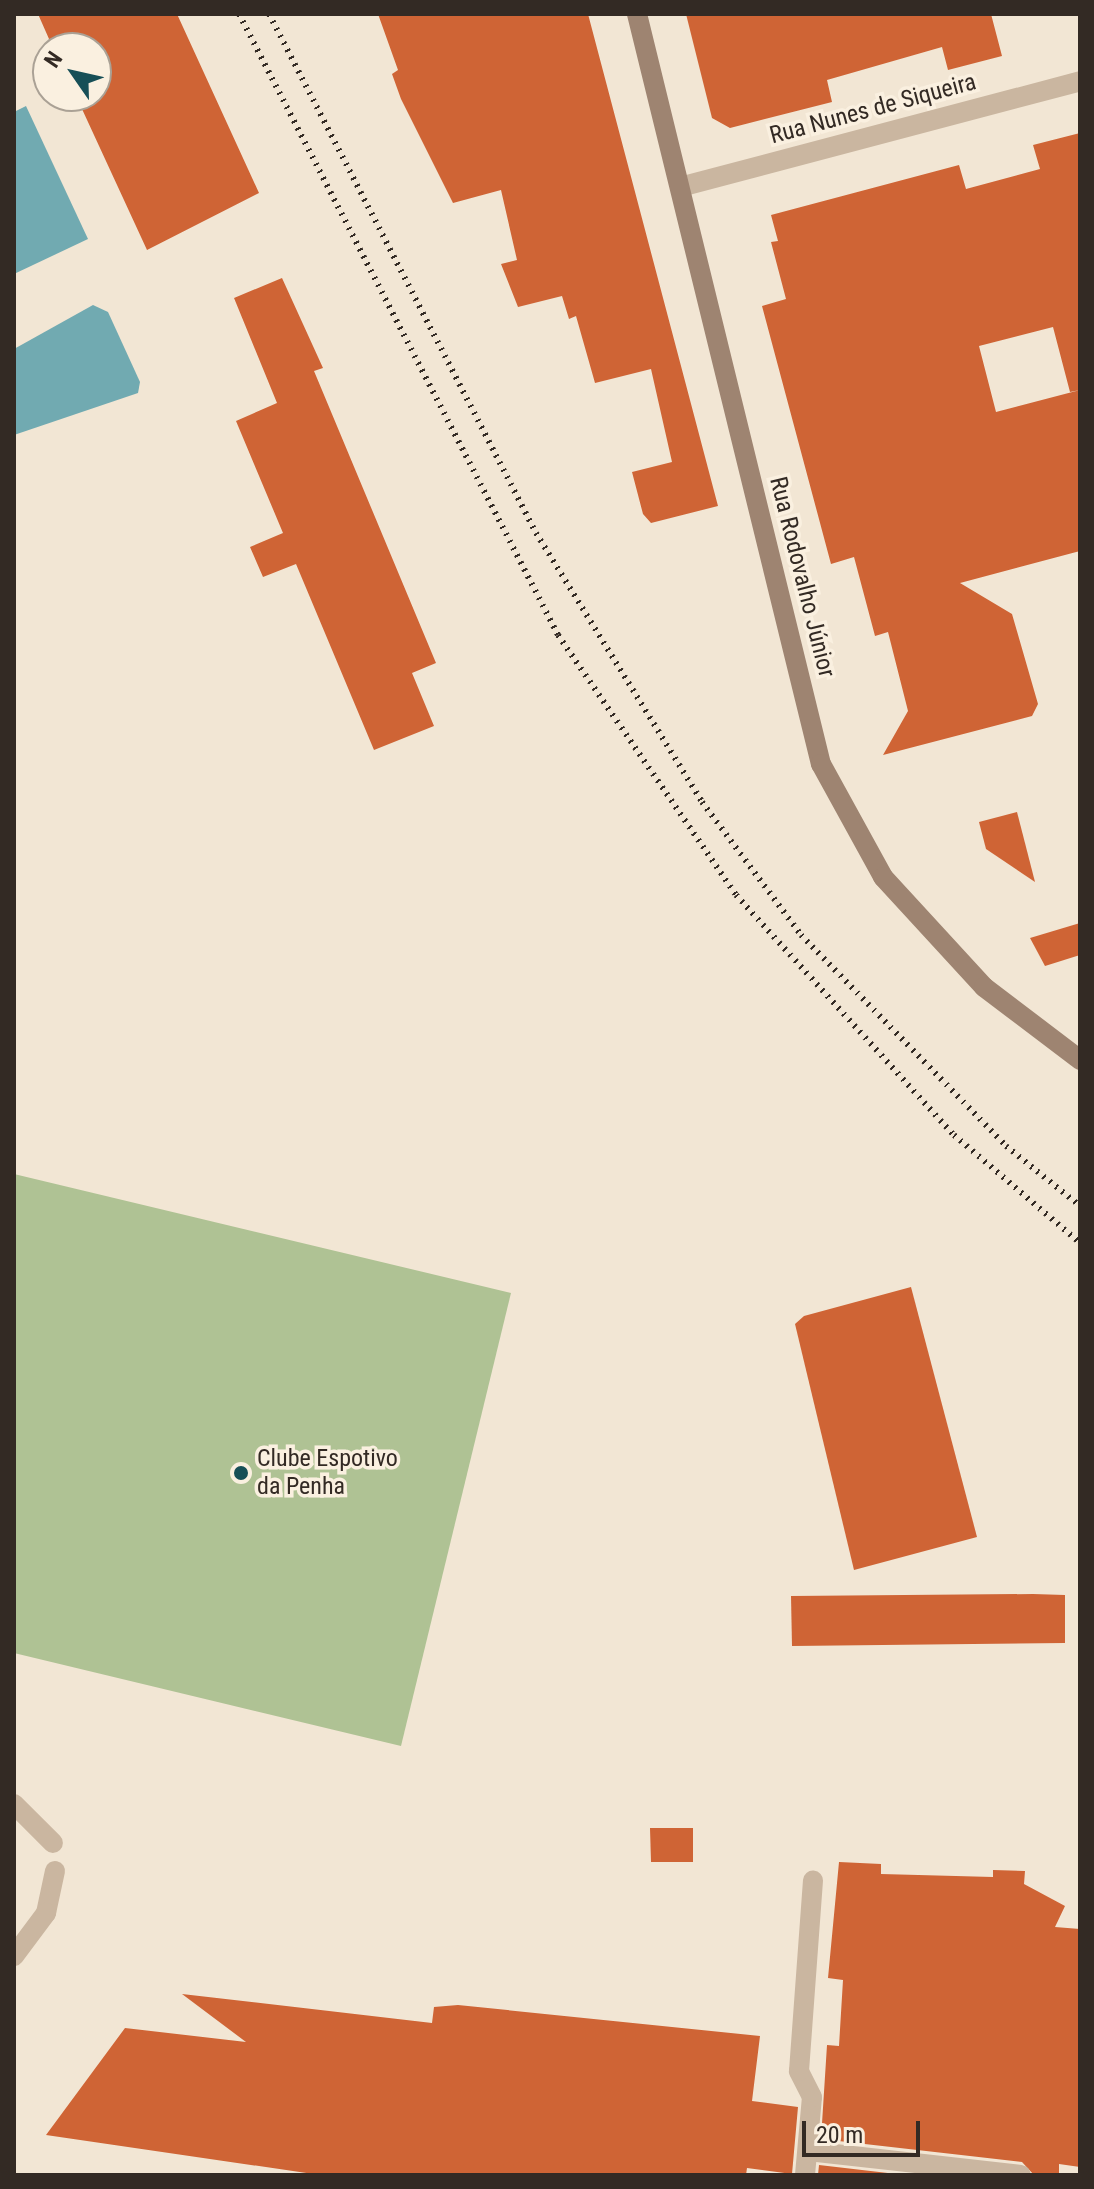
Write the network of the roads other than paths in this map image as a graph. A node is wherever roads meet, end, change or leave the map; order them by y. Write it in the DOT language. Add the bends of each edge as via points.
graph roads {
  1 [pos="637,14"];
  2 [pos="1080,81"];
  3 [pos="680,187"];
  4 [pos="1080,1060"];
  5 [pos="14,1804"];
  6 [pos="53,1843"];
  7 [pos="55,1871"];
  8 [pos="813,1881"];
  9 [pos="14,1956"];
  10 [pos="808,2151"];
  11 [pos="805,2175"];
  12 [pos="1021,2175"];
  1 -- 3 [label="main road, Rua Rodovalho Júnior"];
  2 -- 3 [label="street, Rua Nunes de Siqueira"];
  3 -- 4 [label="main road, Rua Rodovalho Júnior" via="821,764 883,877 984,987"];
  5 -- 6 [label="street"];
  7 -- 9 [label="street" via="46,1913"];
  8 -- 10 [label="street" via="799,2071 812,2097"];
  10 -- 11 [label="street"];
  10 -- 12 [label="street"];
}
